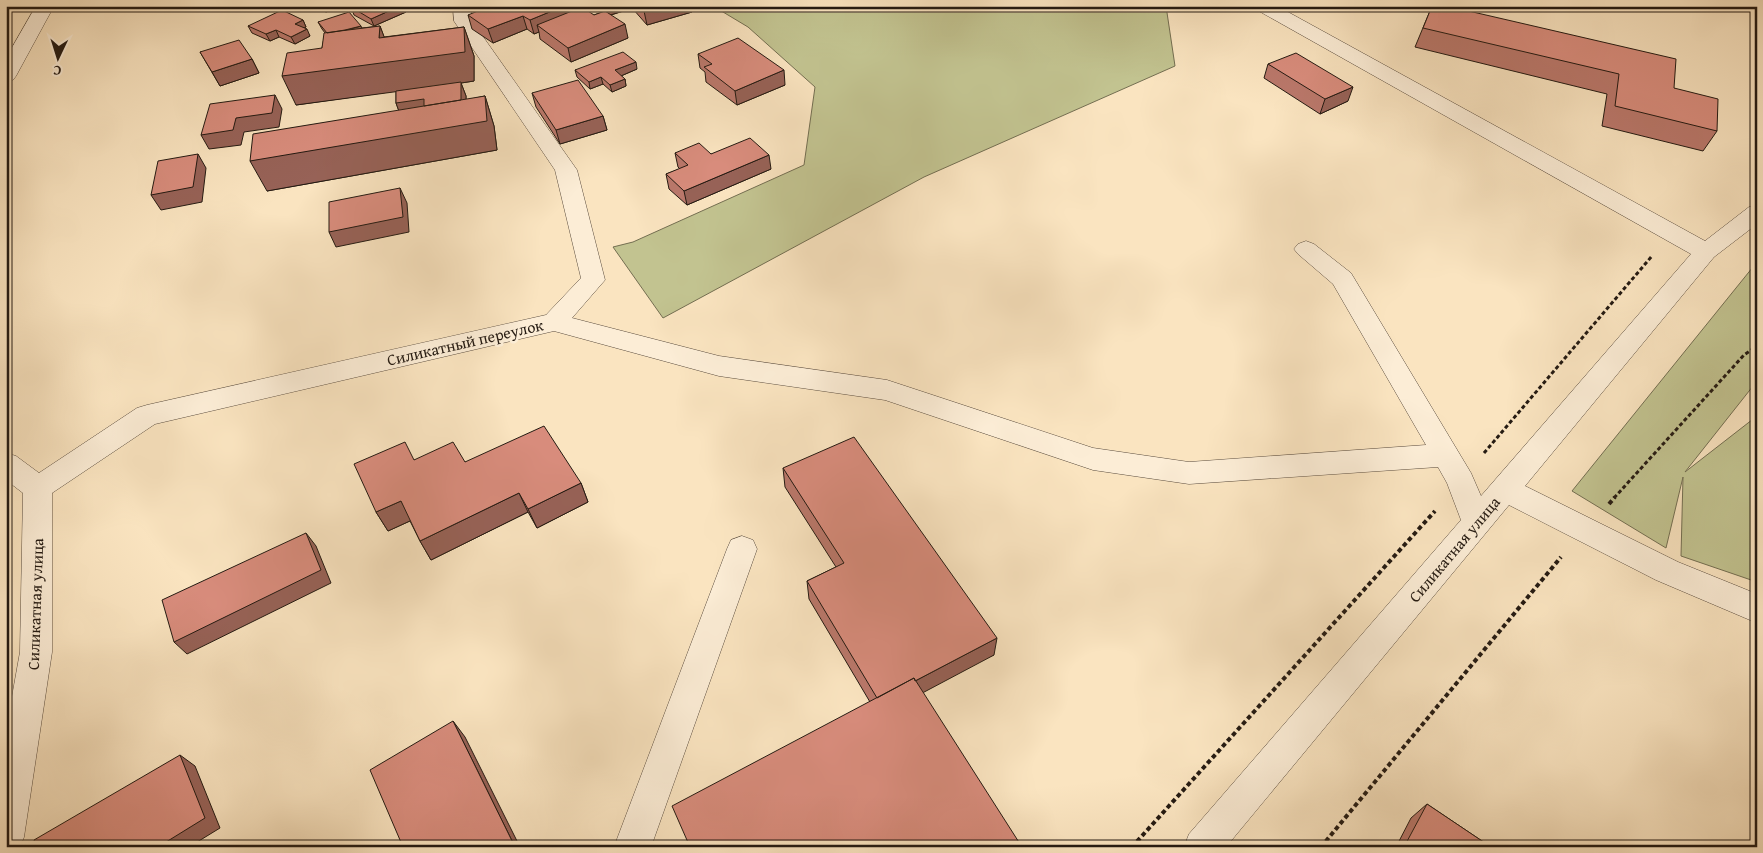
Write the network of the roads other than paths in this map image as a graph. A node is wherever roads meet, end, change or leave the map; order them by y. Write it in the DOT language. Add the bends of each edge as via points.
graph roads {
  1 [pos="45,6"];
  2 [pos="462,6"];
  3 [pos="1262,6"];
  4 [pos="6,76"];
  5 [pos="1757,212"];
  6 [pos="1306,249"];
  7 [pos="1706,252"];
  8 [pos="554,322"];
  9 [pos="1446,455"];
  10 [pos="6,464"];
  11 [pos="38,488"];
  12 [pos="1504,489"];
  13 [pos="1477,523"];
  14 [pos="742,549"];
  15 [pos="1757,609"];
  16 [pos="6,837"];
  17 [pos="632,847"];
  18 [pos="1202,847"];
  1 -- 4 [label="street"];
  2 -- 8 [label="street, Силикатный переулок" via="463,21 566,170 592,280"];
  3 -- 7 [label="street"];
  5 -- 7 [label="street, Силикатная улица"];
  6 -- 9 [label="street" via="1342,280"];
  7 -- 12 [label="street, Силикатная улица"];
  8 -- 9 [label="street" via="718,366 887,390 1093,459 1189,473"];
  8 -- 11 [label="street, Силикатный переулок" via="148,415"];
  9 -- 13 [label="street" via="1461,481"];
  10 -- 11 [label="street"];
  11 -- 16 [label="street, Силикатная улица" via="36,652"];
  12 -- 13 [label="street, Силикатная улица"];
  12 -- 15 [label="street" via="1667,571"];
  13 -- 18 [label="street, Силикатная улица"];
  14 -- 17 [label="street"];
}
